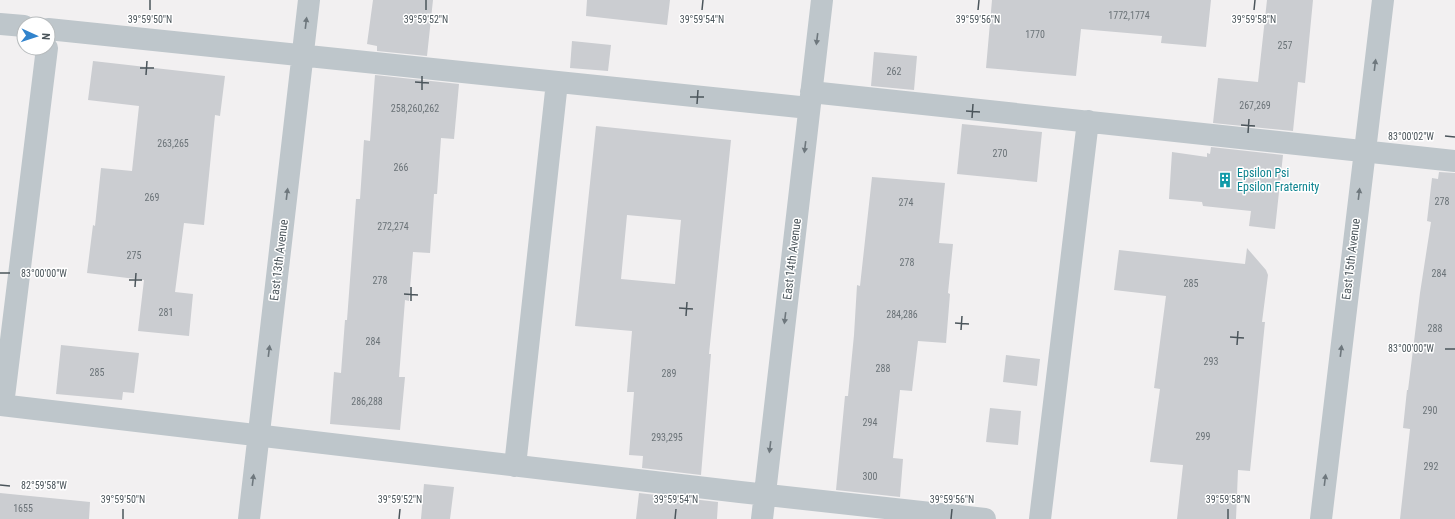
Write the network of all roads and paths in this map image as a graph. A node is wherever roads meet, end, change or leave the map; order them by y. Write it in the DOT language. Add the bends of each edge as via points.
graph roads {
  1 [pos="309,0"];
  2 [pos="822,0"];
  3 [pos="1383,0"];
  4 [pos="0,24"];
  5 [pos="16,25"];
  6 [pos="56,37"];
  7 [pos="46,56"];
  8 [pos="303,56"];
  9 [pos="557,82"];
  10 [pos="810,100"];
  11 [pos="1088,122"];
  12 [pos="1364,151"];
  13 [pos="1455,161"];
  14 [pos="2,405"];
  15 [pos="258,436"];
  16 [pos="515,466"];
  17 [pos="764,495"];
  18 [pos="249,519"];
  19 [pos="762,519"];
  20 [pos="985,519"];
  21 [pos="1040,519"];
  22 [pos="1321,519"];
  8 -- 1 [label="street, East 13th Avenue, one-way"];
  2 -- 10 [label="street, East 14th Avenue, one-way"];
  12 -- 3 [label="street, East 15th Avenue, one-way"];
  4 -- 5 [label="street"];
  6 -- 8 [label="street"];
  7 -- 14 [label="street"];
  8 -- 9 [label="street"];
  15 -- 8 [label="street, East 13th Avenue, one-way"];
  9 -- 10 [label="street"];
  9 -- 16 [label="street"];
  10 -- 11 [label="street"];
  10 -- 17 [label="street, East 14th Avenue, one-way"];
  11 -- 12 [label="street"];
  11 -- 21 [label="street"];
  12 -- 13 [label="street"];
  22 -- 12 [label="street, East 15th Avenue, one-way"];
  14 -- 15 [label="street"];
  15 -- 16 [label="street"];
  18 -- 15 [label="street, East 13th Avenue, one-way"];
  16 -- 17 [label="street"];
  17 -- 19 [label="street, East 14th Avenue"];
  17 -- 20 [label="street"];
}
